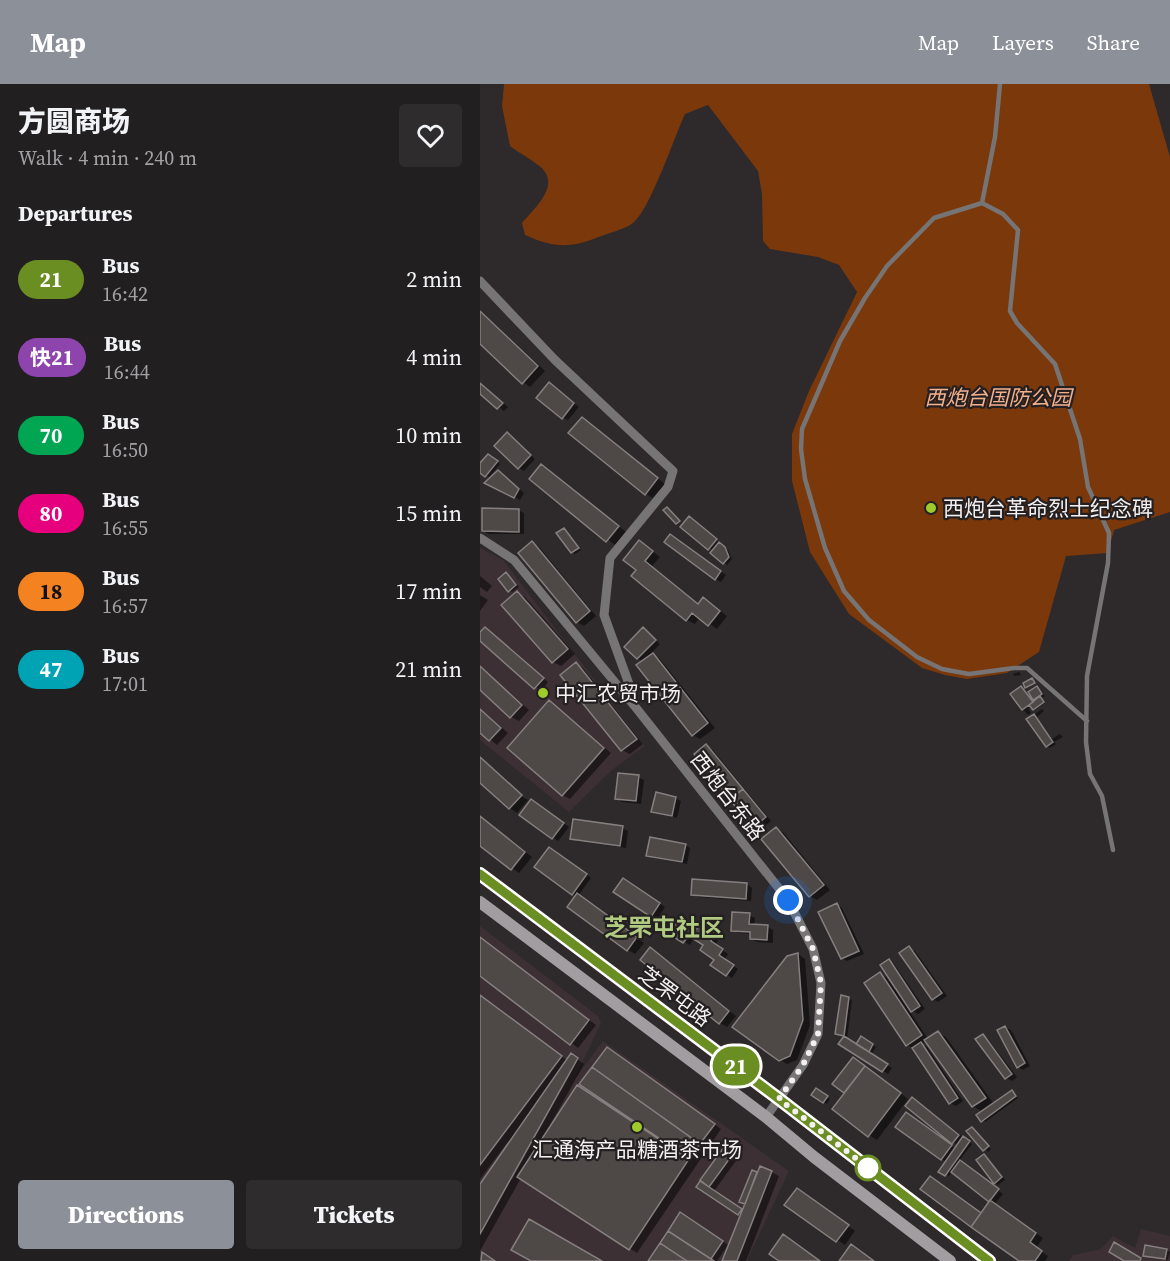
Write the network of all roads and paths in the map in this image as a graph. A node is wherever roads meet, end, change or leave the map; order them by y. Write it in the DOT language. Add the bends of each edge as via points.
graph roads {
  1 [pos="1000,84"];
  2 [pos="982,202"];
  3 [pos="480,281"];
  4 [pos="480,538"];
  5 [pos="629,700"];
  6 [pos="1087,722"];
  7 [pos="1113,850"];
  8 [pos="480,874"];
  9 [pos="480,903"];
  10 [pos="779,1099"];
  11 [pos="765,1117"];
  12 [pos="950,1261"];
  13 [pos="989,1261"];
  1 -- 2 [label="lane" via="995,137"];
  2 -- 6 [label="lane" via="1003,214 1018,230 1010,311 1055,363 1080,439 1088,487 1109,532 1108,563 1087,676"];
  2 -- 6 [label="lane" via="934,218 887,266 865,298 840,341 802,429 805,478 834,569 844,591 869,620 917,657 942,669 969,674 1027,669"];
  3 -- 5 [label="street" via="555,360 673,471 668,486 610,558 604,615 629,684"];
  4 -- 5 [label="street, 西炮台东路" via="514,560"];
  5 -- 10 [label="street, 西炮台东路" via="788,900 813,949 821,983 818,1034 803,1065"];
  6 -- 7 [label="lane" via="1090,774 1102,796"];
  8 -- 10 [label="main road, 芝罘屯路"];
  9 -- 11 [label="main road, 芝罘屯路"];
  10 -- 11 [label="street, 西炮台东路"];
  10 -- 13 [label="main road, 芝罘屯路"];
  11 -- 12 [label="main road, 芝罘屯路"];
}
